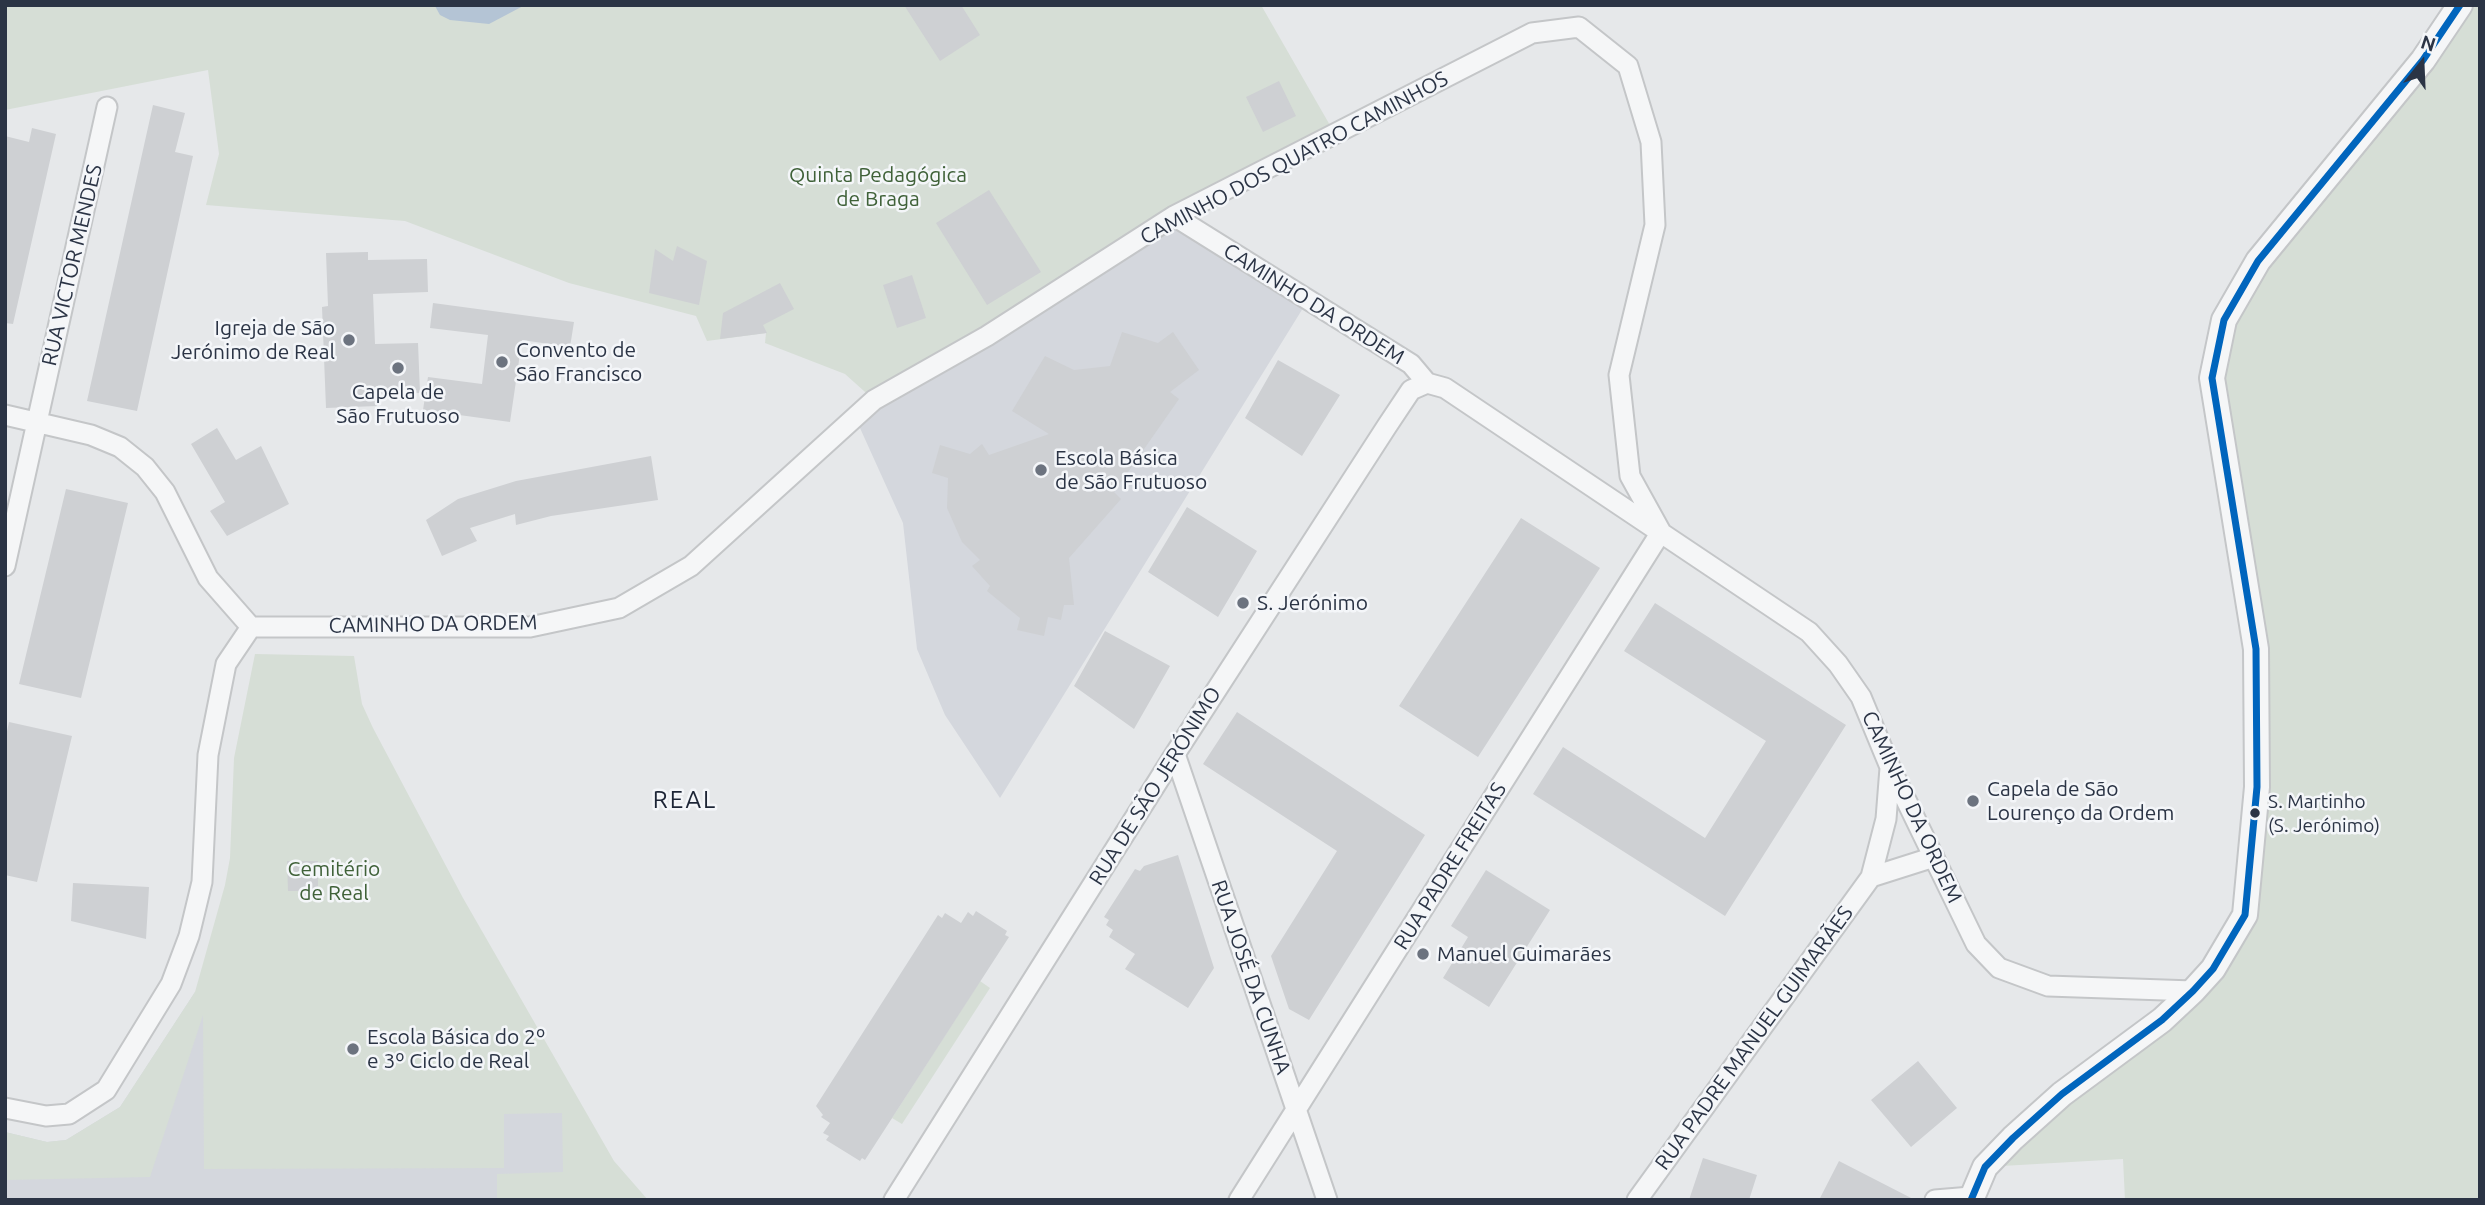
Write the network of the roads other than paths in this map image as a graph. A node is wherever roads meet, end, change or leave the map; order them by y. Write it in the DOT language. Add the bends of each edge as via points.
graph roads {
  1 [pos="2460,5"];
  2 [pos="1579,27"];
  3 [pos="107,107"];
  4 [pos="1174,216"];
  5 [pos="1427,383"];
  6 [pos="874,400"];
  7 [pos="5,415"];
  8 [pos="36,422"];
  9 [pos="1661,532"];
  10 [pos="5,566"];
  11 [pos="251,627"];
  12 [pos="1175,754"];
  13 [pos="1890,767"];
  14 [pos="1934,858"];
  15 [pos="1871,877"];
  16 [pos="2193,991"];
  17 [pos="5,1108"];
  18 [pos="1296,1110"];
  19 [pos="1970,1198"];
  20 [pos="894,1200"];
  21 [pos="1239,1200"];
  22 [pos="1327,1200"];
  23 [pos="1637,1200"];
  24 [pos="1935,1200"];
  1 -- 16 [label="street" via="2424,60 2258,261 2224,320 2212,378 2256,649 2257,787 2245,915 2213,969"];
  2 -- 4 [label="street, CAMINHO DOS QUATRO CAMINHOS" via="1532,33"];
  2 -- 9 [label="street, CAMINHO DA ORDEM" via="1628,66 1651,142 1655,225 1619,375 1630,476"];
  3 -- 8 [label="street, RUA VICTOR MENDES"];
  4 -- 5 [label="street, CAMINHO DA ORDEM" via="1411,364"];
  4 -- 6 [label="street, CAMINHO DOS QUATRO CAMINHOS" via="987,336"];
  5 -- 9 [label="street, CAMINHO DA ORDEM" via="1445,388"];
  5 -- 12 [label="street, RUA DE SÃO JERÓNIMO" via="1411,390"];
  6 -- 11 [label="street, CAMINHO DA ORDEM" via="691,566 620,608 530,627"];
  7 -- 8 [label="street"];
  8 -- 10 [label="street, RUA VICTOR MENDES"];
  8 -- 11 [label="street" via="91,435 120,447 145,467 165,492 208,578"];
  9 -- 13 [label="street, CAMINHO DA ORDEM" via="1809,632 1861,697"];
  9 -- 18 [label="street, RUA PADRE FREITAS"];
  11 -- 17 [label="street" via="226,664 208,755 201,882 189,936 171,984 106,1090 69,1114 46,1116"];
  12 -- 18 [label="street, RUA JOSÉ DA CUNHA"];
  12 -- 20 [label="street, RUA DE SÃO JERÓNIMO"];
  13 -- 14 [label="street, CAMINHO DA ORDEM"];
  13 -- 15 [label="street, RUA PADRE MANUEL GUIMARÃES" via="1886,819"];
  14 -- 15 [label="street"];
  14 -- 16 [label="street, CAMINHO DA ORDEM" via="1976,944 1999,968 2048,986"];
  15 -- 23 [label="street, RUA PADRE MANUEL GUIMARÃES"];
  16 -- 19 [label="street" via="2013,1138 1985,1167"];
  18 -- 21 [label="street, RUA PADRE FREITAS"];
  18 -- 22 [label="street, RUA JOSÉ DA CUNHA"];
  19 -- 24 [label="street"];
}
